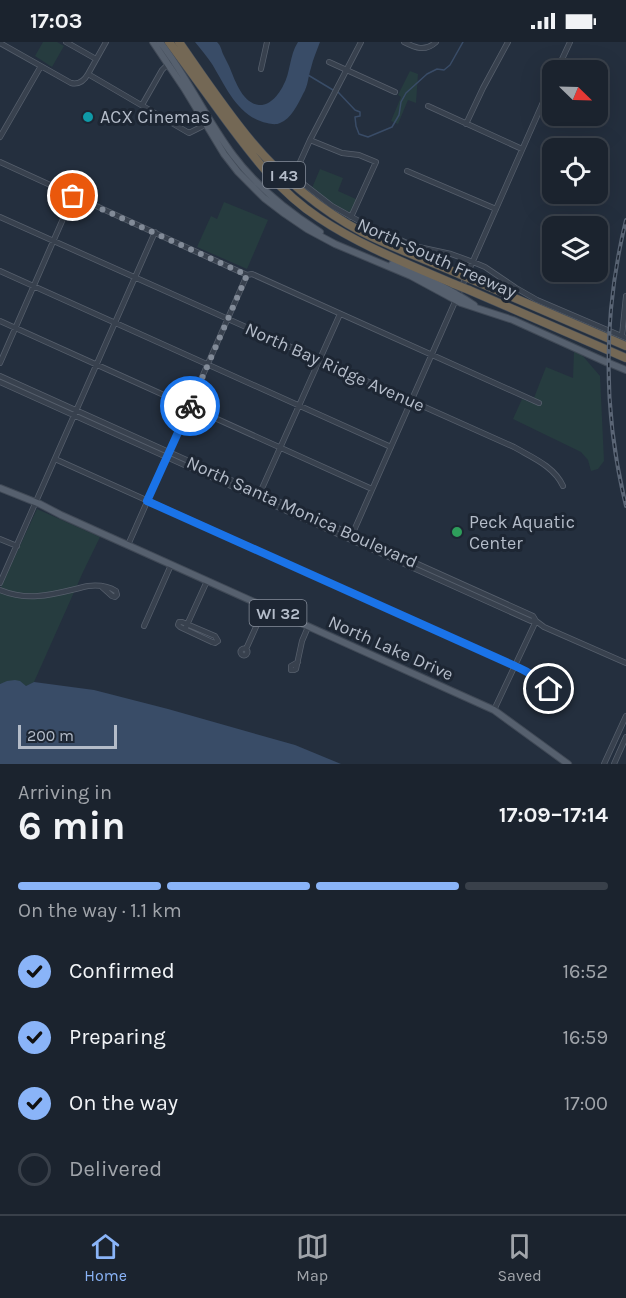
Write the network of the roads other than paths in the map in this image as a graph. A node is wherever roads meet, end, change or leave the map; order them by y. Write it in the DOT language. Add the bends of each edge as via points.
graph roads {
  1 [pos="66,42"];
  2 [pos="106,42"];
  3 [pos="153,42"];
  4 [pos="160,42"];
  5 [pos="169,42"];
  6 [pos="179,42"];
  7 [pos="267,42"];
  8 [pos="361,42"];
  9 [pos="405,42"];
  10 [pos="436,42"];
  11 [pos="508,42"];
  12 [pos="570,42"];
  13 [pos="1,43"];
  14 [pos="96,59"];
  15 [pos="562,60"];
  16 [pos="171,62"];
  17 [pos="328,62"];
  18 [pos="41,66"];
  19 [pos="261,69"];
  20 [pos="347,70"];
  21 [pos="88,74"];
  22 [pos="395,92"];
  23 [pos="542,104"];
  24 [pos="142,105"];
  25 [pos="428,106"];
  26 [pos="208,123"];
  27 [pos="466,124"];
  28 [pos="0,137"];
  29 [pos="310,140"];
  30 [pos="522,149"];
  31 [pos="0,162"];
  32 [pos="407,171"];
  33 [pos="73,196"];
  34 [pos="496,209"];
  35 [pos="0,217"];
  36 [pos="351,217"];
  37 [pos="155,232"];
  38 [pos="53,241"];
  39 [pos="472,262"];
  40 [pos="0,272"];
  41 [pos="247,275"];
  42 [pos="136,278"];
  43 [pos="33,286"];
  44 [pos="626,296"];
  45 [pos="456,297"];
  46 [pos="340,314"];
  47 [pos="228,319"];
  48 [pos="0,321"];
  49 [pos="116,323"];
  50 [pos="15,328"];
  51 [pos="624,337"];
  52 [pos="626,346"];
  53 [pos="431,355"];
  54 [pos="626,358"];
  55 [pos="319,360"];
  56 [pos="0,363"];
  57 [pos="97,365"];
  58 [pos="208,365"];
  59 [pos="626,370"];
  60 [pos="0,376"];
  61 [pos="0,382"];
  62 [pos="411,401"];
  63 [pos="539,404"];
  64 [pos="190,406"];
  65 [pos="299,406"];
  66 [pos="75,413"];
  67 [pos="281,447"];
  68 [pos="391,447"];
  69 [pos="168,455"];
  70 [pos="55,459"];
  71 [pos="563,486"];
  72 [pos="0,488"];
  73 [pos="372,489"];
  74 [pos="260,493"];
  75 [pos="258,499"];
  76 [pos="147,501"];
  77 [pos="35,504"];
  78 [pos="351,537"];
  79 [pos="0,538"];
  80 [pos="128,545"];
  81 [pos="16,546"];
  82 [pos="171,565"];
  83 [pos="207,581"];
  84 [pos="0,583"];
  85 [pos="102,587"];
  86 [pos="0,590"];
  87 [pos="265,607"];
  88 [pos="536,621"];
  89 [pos="144,626"];
  90 [pos="186,627"];
  91 [pos="308,627"];
  92 [pos="246,649"];
  93 [pos="298,662"];
  94 [pos="626,663"];
  95 [pos="515,666"];
  96 [pos="541,685"];
  97 [pos="494,710"];
  98 [pos="626,716"];
  99 [pos="626,737"];
  100 [pos="568,764"];
  101 [pos="604,764"];
  102 [pos="614,764"];
  1 -- 14 [label="street"];
  2 -- 14 [label="street"];
  3 -- 16 [label="main road"];
  4 -- 16 [label="main road"];
  5 -- 54 [label="highway, North-South Freeway / I 43, bridge" via="243,145 318,217 358,242"];
  6 -- 52 [label="highway, North-South Freeway / I 43, bridge" via="252,143 312,199 362,232"];
  7 -- 19 [label="street"];
  8 -- 20 [label="street"];
  9 -- 10 [label="street" via="420,49"];
  11 -- 27 [label="street"];
  12 -- 15 [label="street"];
  13 -- 18 [label="street"];
  14 -- 21 [label="street"];
  16 -- 24 [label="street"];
  16 -- 26 [label="main road"];
  17 -- 20 [label="street"];
  18 -- 21 [label="street" via="75,84"];
  18 -- 28 [label="street"];
  20 -- 22 [label="street"];
  20 -- 29 [label="street"];
  21 -- 24 [label="street"];
  23 -- 30 [label="street"];
  24 -- 26 [label="street" via="189,133"];
  25 -- 27 [label="street"];
  26 -- 45 [label="main road" via="268,194 307,224 341,243 419,275"];
  27 -- 30 [label="street"];
  29 -- 36 [label="street" via="295,176"];
  29 -- 36 [label="street" via="375,162"];
  30 -- 34 [label="street"];
  31 -- 33 [label="street"];
  32 -- 34 [label="street"];
  33 -- 37 [label="street"];
  33 -- 38 [label="street"];
  34 -- 39 [label="street"];
  35 -- 38 [label="street, North Bay Ridge Avenue"];
  36 -- 39 [label="street" via="414,246"];
  37 -- 41 [label="street"];
  37 -- 42 [label="street"];
  38 -- 42 [label="street, North Bay Ridge Avenue"];
  38 -- 43 [label="street"];
  39 -- 45 [label="street"];
  39 -- 51 [label="street" via="538,300"];
  40 -- 43 [label="street"];
  41 -- 46 [label="street"];
  41 -- 47 [label="street"];
  42 -- 47 [label="street, North Bay Ridge Avenue"];
  42 -- 49 [label="street"];
  43 -- 49 [label="street"];
  43 -- 50 [label="street"];
  44 -- 51 [label="street"];
  45 -- 53 [label="street"];
  45 -- 59 [label="main road"];
  46 -- 53 [label="street"];
  46 -- 55 [label="street"];
  47 -- 55 [label="street, North Bay Ridge Avenue"];
  47 -- 58 [label="street"];
  48 -- 50 [label="street"];
  49 -- 57 [label="street"];
  49 -- 58 [label="street"];
  50 -- 56 [label="street"];
  50 -- 57 [label="street"];
  53 -- 62 [label="street"];
  53 -- 63 [label="street"];
  55 -- 62 [label="street, North Bay Ridge Avenue"];
  55 -- 65 [label="street"];
  57 -- 64 [label="street"];
  57 -- 66 [label="street"];
  58 -- 64 [label="street"];
  58 -- 65 [label="street"];
  60 -- 66 [label="street, North Santa Monica Boulevard"];
  61 -- 66 [label="street, North Santa Monica Boulevard"];
  62 -- 68 [label="street"];
  62 -- 71 [label="street, North Bay Ridge Avenue" via="529,455 553,472"];
  64 -- 67 [label="street"];
  64 -- 69 [label="street"];
  65 -- 67 [label="street"];
  65 -- 68 [label="street"];
  66 -- 69 [label="street, North Santa Monica Boulevard"];
  66 -- 70 [label="street"];
  67 -- 73 [label="street"];
  67 -- 74 [label="street"];
  68 -- 73 [label="street"];
  69 -- 74 [label="street, North Santa Monica Boulevard"];
  69 -- 75 [label="street, North Santa Monica Boulevard"];
  69 -- 76 [label="street"];
  70 -- 76 [label="street"];
  70 -- 77 [label="street"];
  72 -- 77 [label="main road, North Lake Drive / WI 32"];
  73 -- 78 [label="street"];
  74 -- 75 [label="street"];
  74 -- 78 [label="street, North Santa Monica Boulevard"];
  75 -- 78 [label="street, North Santa Monica Boulevard"];
  76 -- 80 [label="street"];
  76 -- 95 [label="street"];
  77 -- 80 [label="main road, North Lake Drive / WI 32"];
  77 -- 81 [label="street"];
  78 -- 88 [label="street, North Santa Monica Boulevard" via="533,616"];
  79 -- 81 [label="street"];
  80 -- 82 [label="main road, North Lake Drive / WI 32"];
  81 -- 84 [label="street"];
  82 -- 83 [label="main road, North Lake Drive / WI 32"];
  82 -- 89 [label="street"];
  83 -- 87 [label="main road, North Lake Drive / WI 32"];
  83 -- 90 [label="street"];
  85 -- 86 [label="street" via="29,597"];
  87 -- 91 [label="main road, North Lake Drive / WI 32"];
  87 -- 92 [label="street"];
  88 -- 94 [label="street, North Santa Monica Boulevard"];
  88 -- 95 [label="street"];
  90 -- 90 [label="street" via="212,642 218,641 215,636"];
  91 -- 93 [label="street"];
  91 -- 97 [label="main road, North Lake Drive / WI 32"];
  95 -- 96 [label="street"];
  95 -- 97 [label="street"];
  97 -- 100 [label="main road, North Lake Drive / WI 32"];
  98 -- 101 [label="street"];
  99 -- 102 [label="street"];
}
